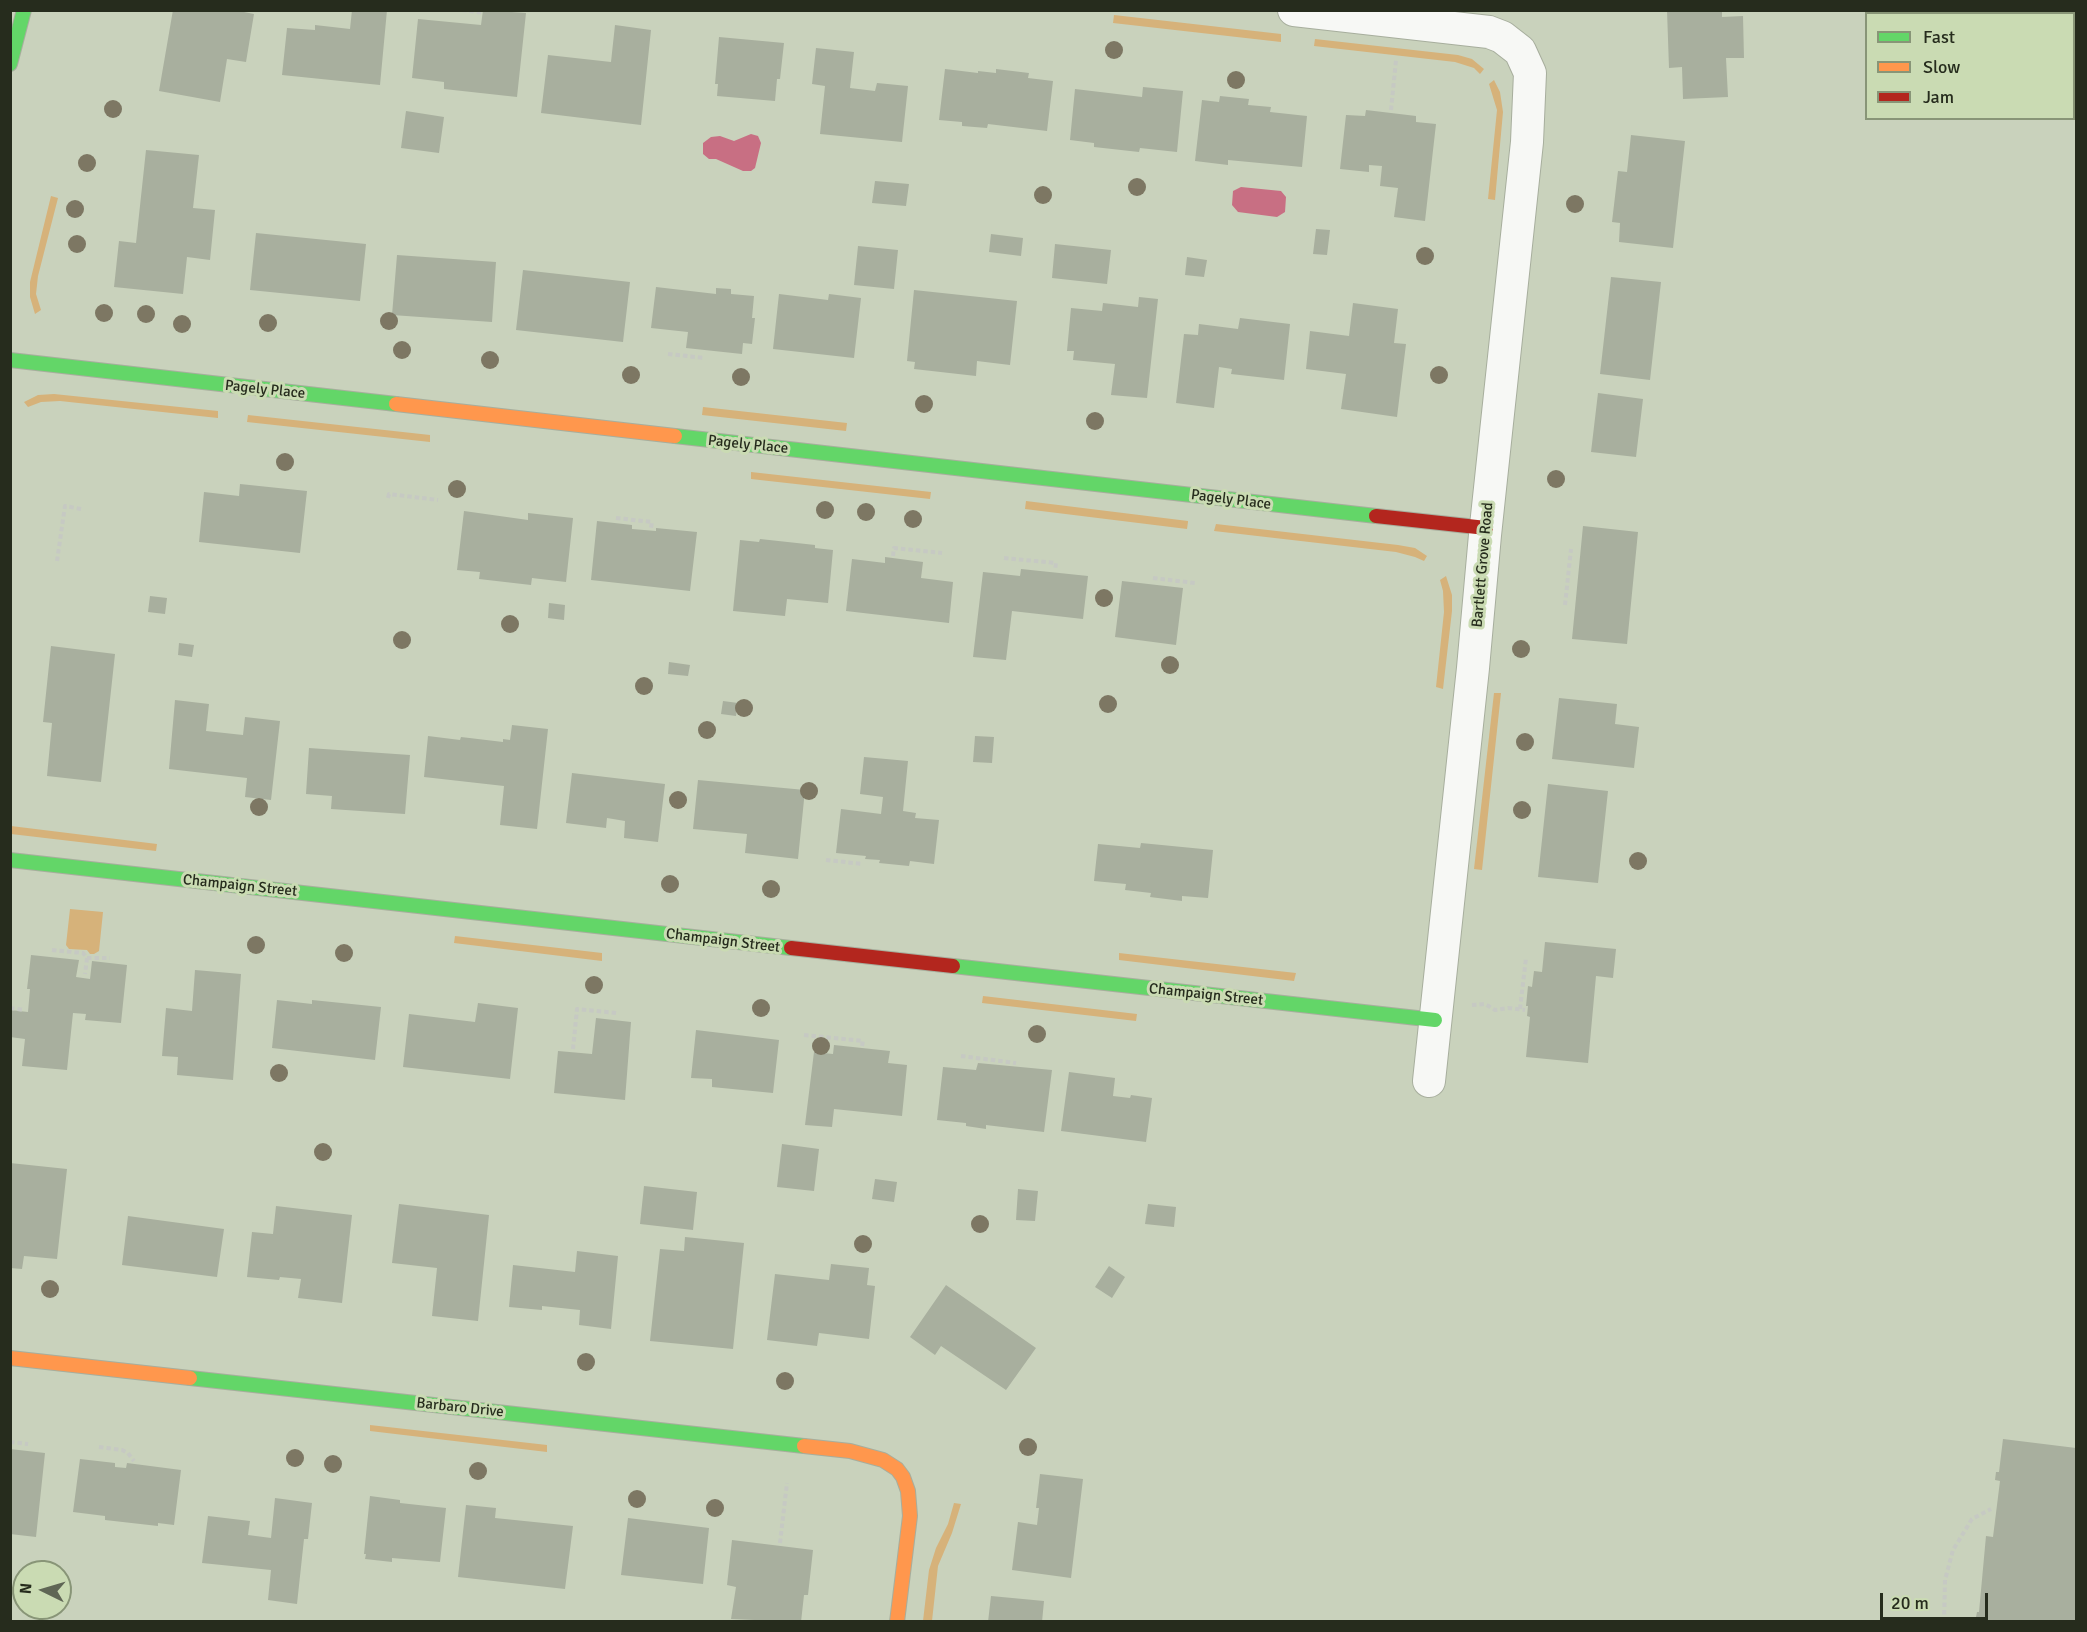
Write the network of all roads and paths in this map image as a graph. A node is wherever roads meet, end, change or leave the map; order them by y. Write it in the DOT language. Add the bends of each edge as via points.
graph roads {
  1 [pos="24,10"];
  2 [pos="462,10"];
  3 [pos="1294,10"];
  4 [pos="484,13"];
  5 [pos="1396,60"];
  6 [pos="10,64"];
  7 [pos="1391,110"];
  8 [pos="668,354"];
  9 [pos="705,358"];
  10 [pos="10,360"];
  11 [pos="388,498"];
  12 [pos="438,500"];
  13 [pos="81,509"];
  14 [pos="616,518"];
  15 [pos="651,528"];
  16 [pos="1486,528"];
  17 [pos="1571,549"];
  18 [pos="942,553"];
  19 [pos="893,556"];
  20 [pos="1004,558"];
  21 [pos="57,561"];
  22 [pos="1055,570"];
  23 [pos="1152,578"];
  24 [pos="1196,583"];
  25 [pos="1565,605"];
  26 [pos="10,860"];
  27 [pos="826,860"];
  28 [pos="863,864"];
  29 [pos="52,950"];
  30 [pos="87,957"];
  31 [pos="110,958"];
  32 [pos="1526,958"];
  33 [pos="85,974"];
  34 [pos="1472,1005"];
  35 [pos="10,1008"];
  36 [pos="24,1010"];
  37 [pos="616,1013"];
  38 [pos="1435,1020"];
  39 [pos="804,1035"];
  40 [pos="862,1046"];
  41 [pos="573,1049"];
  42 [pos="961,1056"];
  43 [pos="1016,1062"];
  44 [pos="1429,1081"];
  45 [pos="10,1358"];
  46 [pos="10,1442"];
  47 [pos="28,1444"];
  48 [pos="99,1447"];
  49 [pos="134,1461"];
  50 [pos="787,1484"];
  51 [pos="1991,1509"];
  52 [pos="780,1543"];
  53 [pos="897,1622"];
  54 [pos="1944,1622"];
  1 -- 6 [label="street"];
  2 -- 4 [label="path"];
  3 -- 16 [label="street, Bartlett Grove Road" via="1483,31 1502,37 1520,51 1530,73 1527,142"];
  5 -- 7 [label="path"];
  8 -- 9 [label="path"];
  10 -- 16 [label="street, Pagely Place"];
  11 -- 12 [label="path" via="388,494"];
  13 -- 21 [label="path" via="65,506"];
  14 -- 15 [label="path" via="652,522"];
  16 -- 38 [label="street, Bartlett Grove Road"];
  17 -- 25 [label="path"];
  18 -- 19 [label="path" via="894,548"];
  20 -- 22 [label="path" via="1056,563"];
  23 -- 24 [label="path"];
  26 -- 38 [label="street, Champaign Street"];
  27 -- 28 [label="path"];
  29 -- 30 [label="path" via="83,953"];
  30 -- 31 [label="path"];
  30 -- 33 [label="path"];
  32 -- 34 [label="path" via="1523,1010"];
  35 -- 36 [label="path"];
  37 -- 41 [label="path" via="577,1009"];
  38 -- 44 [label="street, Bartlett Grove Road"];
  39 -- 40 [label="path" via="863,1041"];
  42 -- 43 [label="path"];
  45 -- 53 [label="street, Barbaro Drive" via="850,1451 883,1460 897,1469 908,1491 910,1516"];
  46 -- 47 [label="path"];
  48 -- 49 [label="path" via="122,1450"];
  50 -- 52 [label="path"];
  51 -- 54 [label="path" via="1972,1519 1953,1550 1945,1580"];
}
